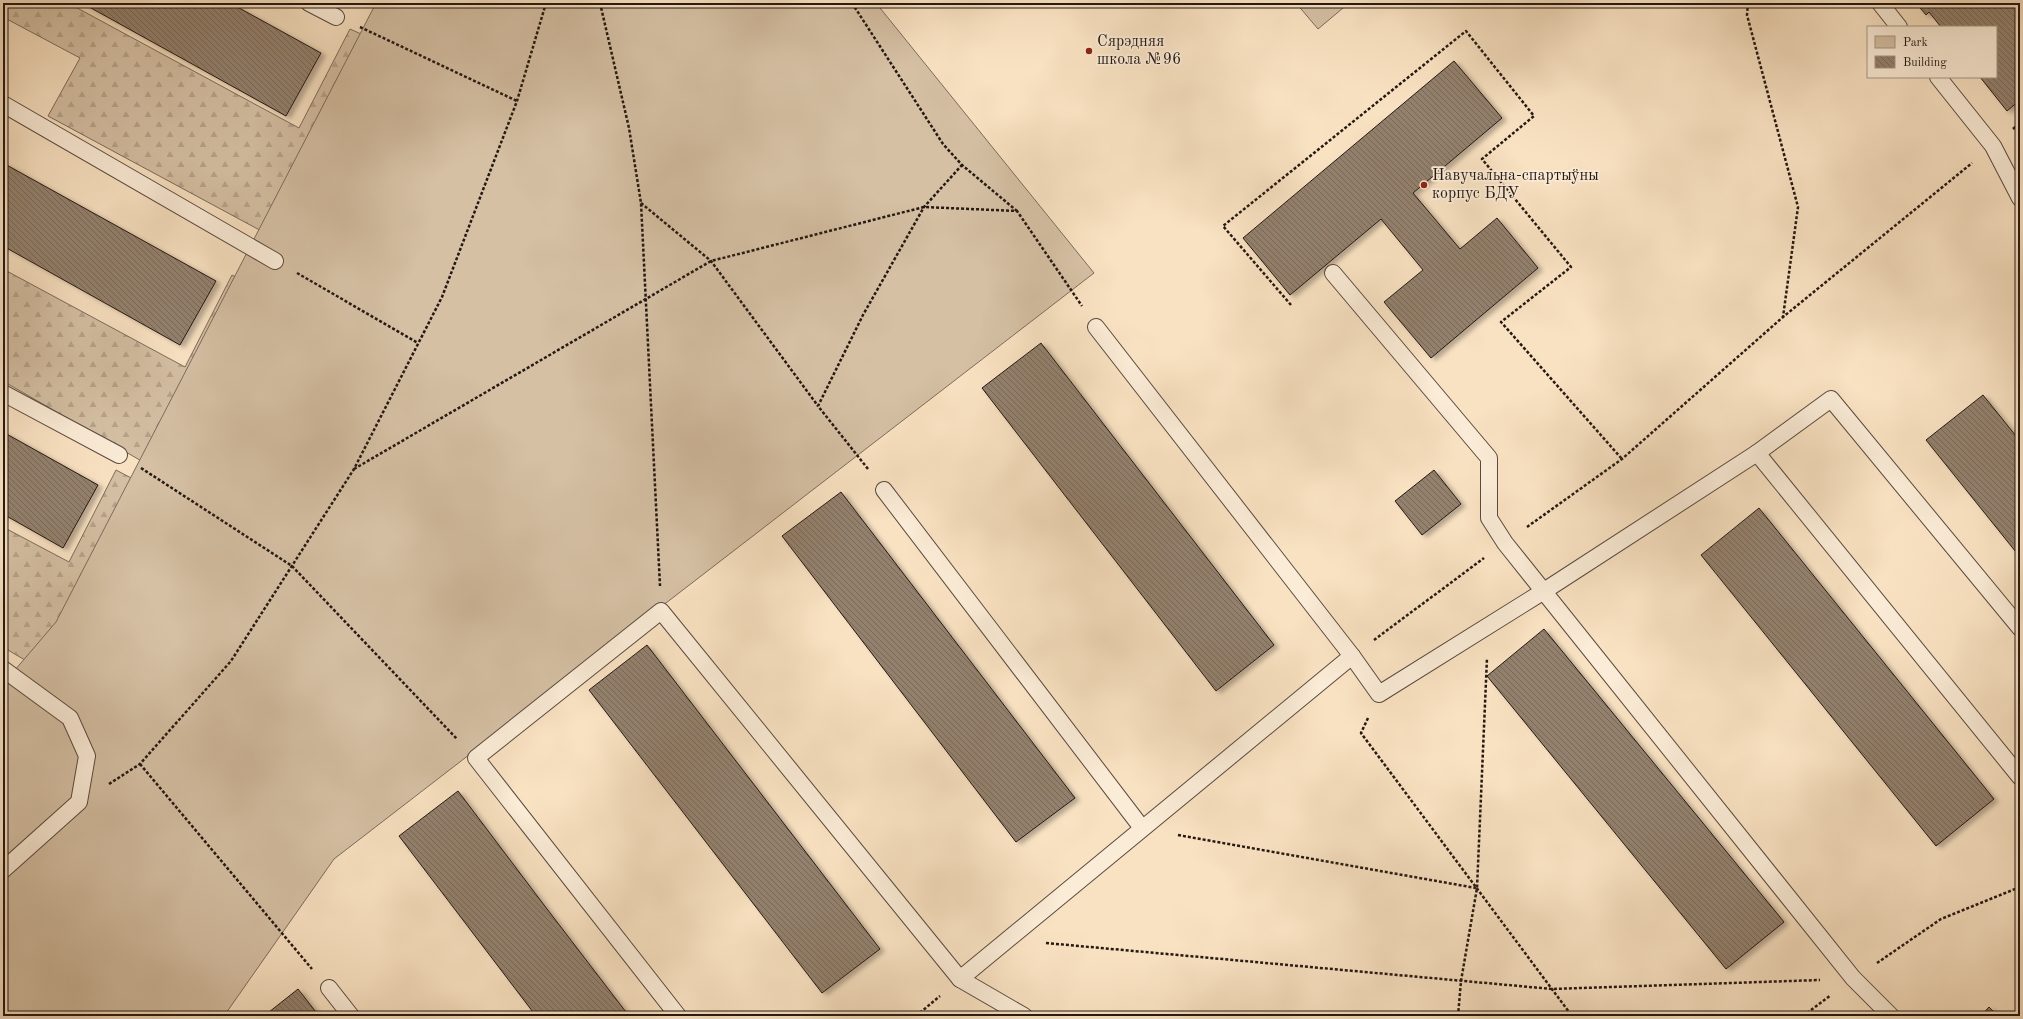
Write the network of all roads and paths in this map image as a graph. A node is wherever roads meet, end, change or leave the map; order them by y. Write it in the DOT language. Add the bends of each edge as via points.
graph roads {
  1 [pos="309,3"];
  2 [pos="546,3"];
  3 [pos="600,3"];
  4 [pos="852,3"];
  5 [pos="1748,3"];
  6 [pos="1880,3"];
  7 [pos="336,17"];
  8 [pos="1898,26"];
  9 [pos="1939,78"];
  10 [pos="517,100"];
  11 [pos="3,104"];
  12 [pos="2020,123"];
  13 [pos="1993,146"];
  14 [pos="962,165"];
  15 [pos="2020,198"];
  16 [pos="641,203"];
  17 [pos="924,207"];
  18 [pos="1017,211"];
  19 [pos="275,261"];
  20 [pos="711,261"];
  21 [pos="1333,273"];
  22 [pos="303,277"];
  23 [pos="646,299"];
  24 [pos="1291,305"];
  25 [pos="1782,317"];
  26 [pos="1096,327"];
  27 [pos="418,343"];
  28 [pos="3,393"];
  29 [pos="818,406"];
  30 [pos="1757,453"];
  31 [pos="119,455"];
  32 [pos="1622,459"];
  33 [pos="354,469"];
  34 [pos="884,490"];
  35 [pos="1506,542"];
  36 [pos="292,566"];
  37 [pos="1544,591"];
  38 [pos="661,611"];
  39 [pos="1489,625"];
  40 [pos="2020,628"];
  41 [pos="1352,656"];
  42 [pos="3,669"];
  43 [pos="1379,694"];
  44 [pos="476,758"];
  45 [pos="140,764"];
  46 [pos="2020,776"];
  47 [pos="79,802"];
  48 [pos="1142,828"];
  49 [pos="3,870"];
  50 [pos="2020,887"];
  51 [pos="1477,888"];
  52 [pos="1007,940"];
  53 [pos="1853,978"];
  54 [pos="960,979"];
  55 [pos="1461,981"];
  56 [pos="328,988"];
  57 [pos="1552,989"];
  58 [pos="351,1016"];
  59 [pos="678,1016"];
  60 [pos="1024,1016"];
  61 [pos="1458,1016"];
  62 [pos="1572,1016"];
  63 [pos="1803,1016"];
  64 [pos="1891,1016"];
  1 -- 7 [label="lane"];
  2 -- 10 [label="path"];
  3 -- 16 [label="path" via="628,128"];
  4 -- 14 [label="path" via="943,144"];
  5 -- 25 [label="path" via="1747,15 1798,207"];
  6 -- 8 [label="lane"];
  7 -- 10 [label="path"];
  9 -- 13 [label="lane"];
  10 -- 27 [label="path" via="442,297"];
  11 -- 19 [label="lane"];
  12 -- 13 [label="path"];
  13 -- 15 [label="lane"];
  13 -- 25 [label="path"];
  14 -- 17 [label="path"];
  14 -- 18 [label="path"];
  16 -- 20 [label="path"];
  16 -- 23 [label="path"];
  17 -- 18 [label="path"];
  17 -- 20 [label="path"];
  17 -- 29 [label="path" via="863,315"];
  18 -- 26 [label="path"];
  20 -- 23 [label="path"];
  20 -- 29 [label="path"];
  21 -- 35 [label="lane" via="1489,458 1489,518"];
  22 -- 27 [label="path"];
  23 -- 33 [label="path"];
  23 -- 38 [label="path"];
  24 -- 32 [label="path" via="1223,226 1466,31 1534,116 1482,160 1571,267 1501,322"];
  25 -- 32 [label="path"];
  26 -- 41 [label="lane"];
  27 -- 33 [label="path"];
  28 -- 31 [label="lane"];
  29 -- 34 [label="path"];
  30 -- 37 [label="lane"];
  30 -- 40 [label="lane" via="1831,399"];
  30 -- 46 [label="lane"];
  31 -- 36 [label="path"];
  32 -- 35 [label="path"];
  33 -- 36 [label="path"];
  34 -- 48 [label="lane"];
  35 -- 37 [label="lane"];
  35 -- 41 [label="path"];
  36 -- 44 [label="path"];
  36 -- 45 [label="path" via="231,661"];
  37 -- 39 [label="lane"];
  37 -- 53 [label="lane"];
  38 -- 44 [label="lane"];
  38 -- 54 [label="lane"];
  39 -- 43 [label="lane"];
  39 -- 51 [label="path"];
  41 -- 43 [label="lane"];
  41 -- 48 [label="lane"];
  42 -- 47 [label="lane" via="70,718 87,756"];
  43 -- 51 [label="path" via="1361,733"];
  44 -- 59 [label="lane"];
  45 -- 47 [label="path"];
  45 -- 56 [label="path"];
  47 -- 49 [label="lane"];
  48 -- 51 [label="path"];
  48 -- 52 [label="lane"];
  50 -- 53 [label="path" via="1941,919"];
  51 -- 55 [label="path"];
  51 -- 57 [label="path"];
  52 -- 54 [label="lane"];
  52 -- 55 [label="path"];
  53 -- 57 [label="path"];
  53 -- 63 [label="path"];
  53 -- 64 [label="lane"];
  54 -- 60 [label="lane"];
  55 -- 57 [label="path"];
  55 -- 61 [label="path"];
  56 -- 58 [label="lane"];
  57 -- 62 [label="path"];
}
